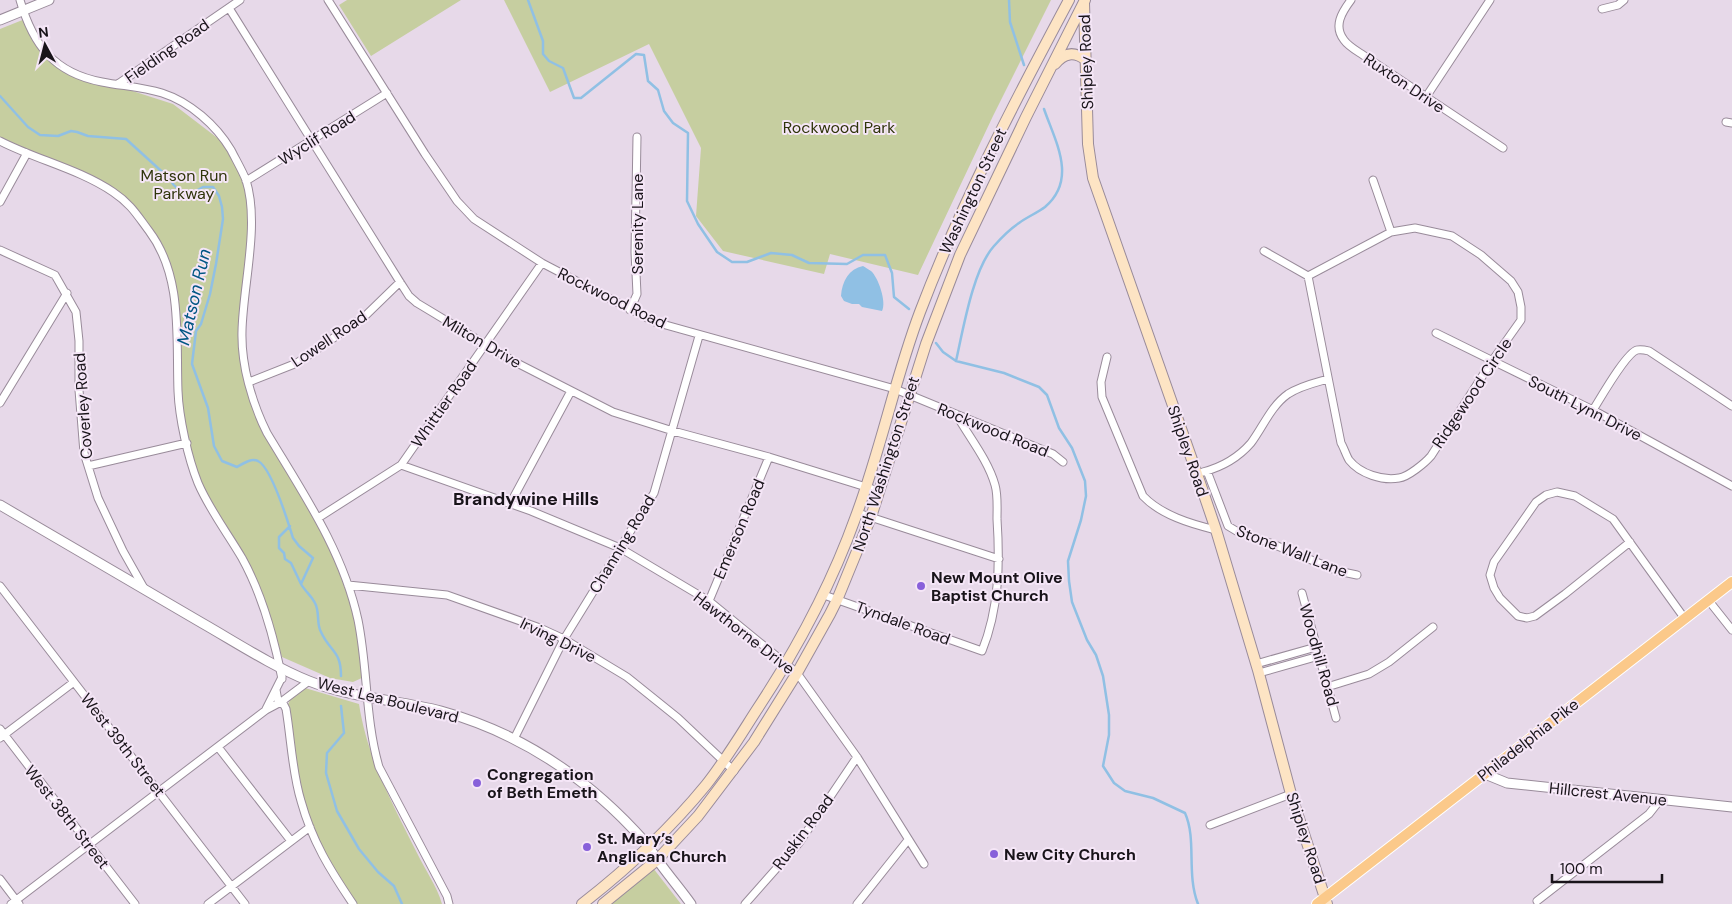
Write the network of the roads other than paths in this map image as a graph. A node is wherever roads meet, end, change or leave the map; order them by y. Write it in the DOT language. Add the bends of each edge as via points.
graph roads {
  1 [pos="20,0"];
  2 [pos="49,0"];
  3 [pos="240,0"];
  4 [pos="328,0"];
  5 [pos="1069,0"];
  6 [pos="1351,0"];
  7 [pos="1490,0"];
  8 [pos="1624,0"];
  9 [pos="1084,1"];
  10 [pos="229,8"];
  11 [pos="1602,9"];
  12 [pos="22,11"];
  13 [pos="0,20"];
  14 [pos="1086,60"];
  15 [pos="1047,75"];
  16 [pos="118,84"];
  17 [pos="387,93"];
  18 [pos="1426,97"];
  19 [pos="637,137"];
  20 [pos="0,141"];
  21 [pos="313,141"];
  22 [pos="1503,148"];
  23 [pos="27,153"];
  24 [pos="1373,180"];
  25 [pos="246,181"];
  26 [pos="0,202"];
  27 [pos="1391,232"];
  28 [pos="0,250"];
  29 [pos="1264,251"];
  30 [pos="542,263"];
  31 [pos="1308,276"];
  32 [pos="400,282"];
  33 [pos="67,293"];
  34 [pos="630,310"];
  35 [pos="1436,333"];
  36 [pos="699,336"];
  37 [pos="486,344"];
  38 [pos="1107,357"];
  39 [pos="1492,361"];
  40 [pos="1328,379"];
  41 [pos="249,382"];
  42 [pos="895,389"];
  43 [pos="571,391"];
  44 [pos="909,396"];
  45 [pos="0,403"];
  46 [pos="1732,406"];
  47 [pos="1593,410"];
  48 [pos="956,414"];
  49 [pos="672,432"];
  50 [pos="187,443"];
  51 [pos="768,458"];
  52 [pos="1063,462"];
  53 [pos="401,465"];
  54 [pos="88,466"];
  55 [pos="1202,472"];
  56 [pos="1732,486"];
  57 [pos="866,487"];
  58 [pos="879,491"];
  59 [pos="510,504"];
  60 [pos="0,506"];
  61 [pos="858,513"];
  62 [pos="871,517"];
  63 [pos="318,518"];
  64 [pos="1216,530"];
  65 [pos="1630,542"];
  66 [pos="620,548"];
  67 [pos="1000,560"];
  68 [pos="1357,575"];
  69 [pos="1732,582"];
  70 [pos="348,585"];
  71 [pos="0,586"];
  72 [pos="145,590"];
  73 [pos="1302,593"];
  74 [pos="824,595"];
  75 [pos="837,600"];
  76 [pos="709,601"];
  77 [pos="1708,601"];
  78 [pos="1685,619"];
  79 [pos="1433,627"];
  80 [pos="1732,630"];
  81 [pos="564,639"];
  82 [pos="1316,647"];
  83 [pos="1318,656"];
  84 [pos="785,665"];
  85 [pos="282,668"];
  86 [pos="1258,668"];
  87 [pos="797,673"];
  88 [pos="309,681"];
  89 [pos="74,682"];
  90 [pos="1327,687"];
  91 [pos="276,690"];
  92 [pos="367,696"];
  93 [pos="281,702"];
  94 [pos="266,710"];
  95 [pos="1336,718"];
  96 [pos="1,734"];
  97 [pos="514,739"];
  98 [pos="218,747"];
  99 [pos="857,757"];
  100 [pos="724,762"];
  101 [pos="734,771"];
  102 [pos="1485,774"];
  103 [pos="158,792"];
  104 [pos="1291,794"];
  105 [pos="1660,800"];
  106 [pos="1732,807"];
  107 [pos="1210,825"];
  108 [pos="310,827"];
  109 [pos="908,840"];
  110 [pos="291,841"];
  111 [pos="89,844"];
  112 [pos="648,846"];
  113 [pos="657,860"];
  114 [pos="924,864"];
  115 [pos="0,879"];
  116 [pos="232,886"];
  117 [pos="1537,901"];
  118 [pos="1323,902"];
  119 [pos="15,903"];
  120 [pos="135,904"];
  121 [pos="208,904"];
  122 [pos="245,904"];
  123 [pos="353,904"];
  124 [pos="449,904"];
  125 [pos="582,904"];
  126 [pos="603,904"];
  127 [pos="692,904"];
  128 [pos="744,904"];
  129 [pos="857,904"];
  1 -- 12 [label="street"];
  2 -- 12 [label="street"];
  3 -- 10 [label="street, Fielding Road"];
  4 -- 17 [label="street, Rockwood Road"];
  5 -- 42 [label="main road, Washington Street" via="950,239 919,316"];
  6 -- 18 [label="street, Ruxton Drive" via="1341,13 1338,26 1344,40"];
  7 -- 18 [label="street"];
  8 -- 11 [label="street"];
  9 -- 14 [label="main road, Shipley Road"];
  9 -- 15 [label="main road, North Washington Street"];
  10 -- 16 [label="street, Fielding Road"];
  10 -- 21 [label="street, Milton Drive"];
  12 -- 13 [label="street"];
  12 -- 16 [label="street" via="38,44 52,59 83,78"];
  14 -- 15 [label="main road" via="1077,55 1065,55"];
  14 -- 55 [label="main road, Shipley Road" via="1088,144 1093,178"];
  15 -- 44 [label="main road, North Washington Street" via="960,255"];
  16 -- 25 [label="street" via="164,94 190,107 224,139"];
  17 -- 21 [label="street, Wyclif Road"];
  17 -- 30 [label="street, Rockwood Road" via="450,193 465,210"];
  18 -- 22 [label="street, Ruxton Drive"];
  19 -- 34 [label="street, Serenity Lane" via="637,294"];
  20 -- 23 [label="street"];
  21 -- 25 [label="street, Wyclif Road"];
  21 -- 32 [label="street, Milton Drive"];
  23 -- 26 [label="street"];
  23 -- 50 [label="street" via="82,174 112,191 133,209 152,234 174,292 178,392"];
  24 -- 27 [label="street"];
  25 -- 41 [label="street" via="251,225 242,331"];
  27 -- 31 [label="street, Ridgewood Circle"];
  27 -- 39 [label="street, Ridgewood Circle" via="1415,228 1452,236 1511,280 1518,292 1521,320"];
  28 -- 33 [label="street, Coverley Road" via="55,275"];
  29 -- 31 [label="street"];
  30 -- 34 [label="street, Rockwood Road"];
  30 -- 37 [label="street, Whittier Road"];
  31 -- 40 [label="street, Ridgewood Circle"];
  32 -- 37 [label="street, Milton Drive" via="417,303"];
  32 -- 41 [label="street, Lowell Road" via="364,317 297,363"];
  33 -- 45 [label="street"];
  33 -- 54 [label="street, Coverley Road" via="76,312 79,390"];
  34 -- 36 [label="street, Rockwood Road"];
  35 -- 39 [label="street, South Lynn Drive"];
  36 -- 42 [label="street, Rockwood Road"];
  36 -- 49 [label="street, Channing Road"];
  37 -- 43 [label="street, Milton Drive"];
  37 -- 53 [label="street, Whittier Road"];
  38 -- 64 [label="street" via="1101,382 1102,396 1143,496 1152,505 1193,524"];
  39 -- 40 [label="street, Ridgewood Circle" via="1431,456 1400,478 1368,474 1349,460 1341,443"];
  39 -- 47 [label="street, South Lynn Drive"];
  40 -- 55 [label="street" via="1303,386 1287,395 1234,460"];
  41 -- 63 [label="street" via="267,433"];
  42 -- 44 [label="street, Rockwood Road"];
  42 -- 57 [label="main road, North Washington Street"];
  43 -- 49 [label="street, Milton Drive" via="628,418"];
  43 -- 59 [label="street"];
  44 -- 48 [label="street, Rockwood Road"];
  44 -- 58 [label="main road, North Washington Street"];
  46 -- 47 [label="street" via="1649,351 1638,350 1630,355"];
  47 -- 56 [label="street, South Lynn Drive"];
  48 -- 52 [label="street, Rockwood Road" via="1053,454"];
  48 -- 67 [label="street" via="996,486"];
  49 -- 51 [label="street, Milton Drive"];
  49 -- 66 [label="street, Channing Road" via="654,493"];
  50 -- 54 [label="street"];
  50 -- 85 [label="street" via="198,483 258,590"];
  51 -- 57 [label="street, Milton Drive"];
  51 -- 76 [label="street, Emerson Road"];
  53 -- 59 [label="street, Hawthorne Drive"];
  53 -- 63 [label="street, Whittier Road"];
  54 -- 72 [label="street, Coverley Road" via="98,498"];
  55 -- 64 [label="main road, Shipley Road"];
  55 -- 68 [label="street, Stone Wall Lane" via="1228,526 1338,571"];
  57 -- 58 [label="street, Milton Drive"];
  57 -- 61 [label="main road, North Washington Street"];
  58 -- 62 [label="main road, North Washington Street"];
  59 -- 66 [label="street, Hawthorne Drive"];
  60 -- 72 [label="street, West Lea Boulevard"];
  61 -- 62 [label="street"];
  61 -- 74 [label="main road, North Washington Street"];
  62 -- 67 [label="street"];
  62 -- 75 [label="main road, North Washington Street"];
  63 -- 70 [label="street"];
  64 -- 86 [label="main road, Shipley Road"];
  65 -- 65 [label="street" via="1613,519 1574,496 1557,492 1536,502 1525,515 1494,562 1490,574 1500,598 1518,616 1527,618 1535,616 1565,594"];
  65 -- 78 [label="street"];
  66 -- 76 [label="street, Hawthorne Drive"];
  66 -- 81 [label="street, Channing Road"];
  67 -- 75 [label="street, Tyndale Road" via="995,606 982,651"];
  69 -- 77 [label="main road, Philadelphia Pike"];
  70 -- 81 [label="street, Irving Drive" via="447,595"];
  70 -- 92 [label="street" via="358,623"];
  71 -- 89 [label="street, West 39th Street"];
  72 -- 85 [label="street, West Lea Boulevard"];
  73 -- 82 [label="street, Woodhill Road"];
  74 -- 75 [label="street, Tyndale Road"];
  74 -- 84 [label="main road, North Washington Street"];
  75 -- 87 [label="main road, North Washington Street"];
  76 -- 84 [label="street, Hawthorne Drive"];
  77 -- 78 [label="main road, Philadelphia Pike"];
  77 -- 80 [label="street"];
  78 -- 102 [label="main road, Philadelphia Pike"];
  79 -- 90 [label="street" via="1369,674"];
  81 -- 97 [label="street, Channing Road"];
  81 -- 100 [label="street, Irving Drive" via="627,677 678,718"];
  82 -- 83 [label="street, Woodhill Road"];
  82 -- 86 [label="street"];
  83 -- 86 [label="street"];
  83 -- 90 [label="street, Woodhill Road"];
  84 -- 87 [label="street, Hawthorne Drive"];
  84 -- 100 [label="main road, North Washington Street"];
  85 -- 88 [label="street, West Lea Boulevard"];
  85 -- 91 [label="street" via="282,679"];
  86 -- 104 [label="main road, Shipley Road"];
  87 -- 99 [label="street, Hawthorne Drive"];
  87 -- 101 [label="main road, North Washington Street"];
  88 -- 92 [label="street, West Lea Boulevard"];
  88 -- 93 [label="street"];
  89 -- 96 [label="street"];
  89 -- 103 [label="street, West 39th Street"];
  90 -- 95 [label="street, Woodhill Road"];
  91 -- 93 [label="street"];
  91 -- 94 [label="street"];
  92 -- 97 [label="street, West Lea Boulevard" via="455,715"];
  92 -- 124 [label="street" via="373,748 379,767"];
  93 -- 94 [label="street"];
  93 -- 108 [label="street" via="286,709 296,783"];
  94 -- 98 [label="street"];
  96 -- 111 [label="street, West 38th Street"];
  97 -- 112 [label="street, West Lea Boulevard" via="584,784"];
  98 -- 103 [label="street"];
  98 -- 110 [label="street"];
  99 -- 109 [label="street, Hawthorne Drive"];
  99 -- 128 [label="street, Ruskin Road" via="799,843"];
  100 -- 101 [label="street, Irving Drive"];
  100 -- 112 [label="main road, North Washington Street"];
  101 -- 113 [label="main road, North Washington Street"];
  102 -- 105 [label="street, Hillcrest Avenue" via="1507,783"];
  102 -- 118 [label="main road, Philadelphia Pike"];
  103 -- 111 [label="street"];
  103 -- 116 [label="street, West 39th Street"];
  104 -- 107 [label="street"];
  104 -- 118 [label="main road, Shipley Road"];
  105 -- 106 [label="street, Hillcrest Avenue"];
  105 -- 117 [label="street" via="1649,814"];
  108 -- 110 [label="street"];
  108 -- 123 [label="street" via="329,869"];
  109 -- 114 [label="street, Hawthorne Drive"];
  109 -- 129 [label="street"];
  110 -- 116 [label="street"];
  111 -- 119 [label="street"];
  111 -- 120 [label="street, West 38th Street"];
  112 -- 113 [label="street, West Lea Boulevard"];
  112 -- 125 [label="main road, North Washington Street"];
  113 -- 126 [label="main road, North Washington Street"];
  113 -- 127 [label="street, West Lea Boulevard"];
  115 -- 119 [label="street"];
  116 -- 121 [label="street"];
  116 -- 122 [label="street, West 39th Street"];
}
